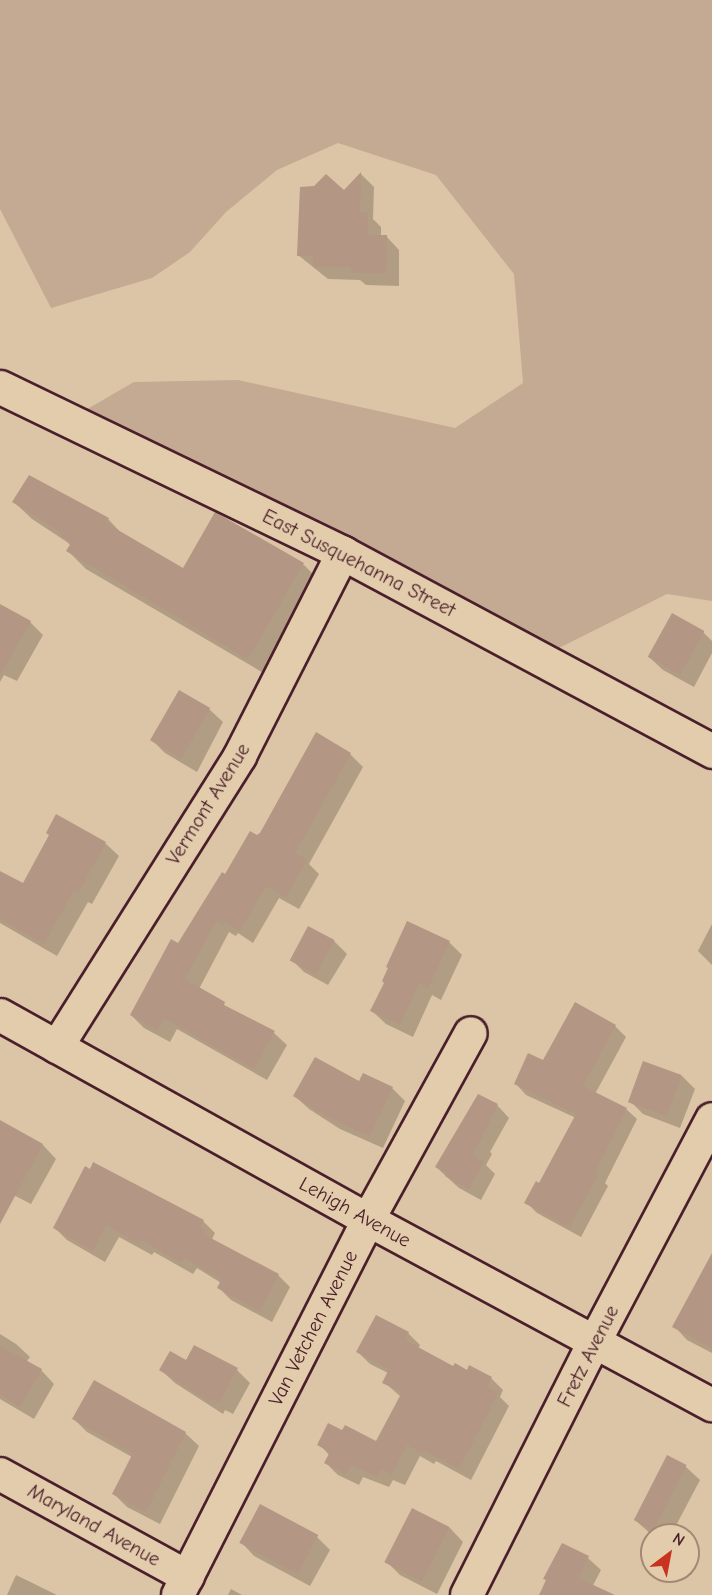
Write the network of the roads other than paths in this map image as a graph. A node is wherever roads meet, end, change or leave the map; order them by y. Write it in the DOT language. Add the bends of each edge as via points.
graph roads {
  1 [pos="0,387"];
  2 [pos="344,553"];
  3 [pos="712,751"];
  4 [pos="0,1015"];
  5 [pos="471,1033"];
  6 [pos="57,1047"];
  7 [pos="712,1119"];
  8 [pos="368,1220"];
  9 [pos="594,1343"];
  10 [pos="712,1406"];
  11 [pos="0,1474"];
  12 [pos="183,1586"];
  13 [pos="467,1595"];
  1 -- 2 [label="main road, East Susquehanna Street"];
  2 -- 3 [label="main road, East Susquehanna Street"];
  2 -- 6 [label="street, Vermont Avenue" via="240,756"];
  4 -- 6 [label="street, Lehigh Avenue"];
  5 -- 8 [label="street, Van Vetchen Avenue"];
  6 -- 8 [label="street, Lehigh Avenue"];
  7 -- 9 [label="street, Fretz Avenue"];
  8 -- 9 [label="street, Lehigh Avenue"];
  8 -- 12 [label="street, Van Vetchen Avenue"];
  9 -- 10 [label="street, Lehigh Avenue"];
  9 -- 13 [label="street, Fretz Avenue"];
  11 -- 12 [label="street, Maryland Avenue"];
}
